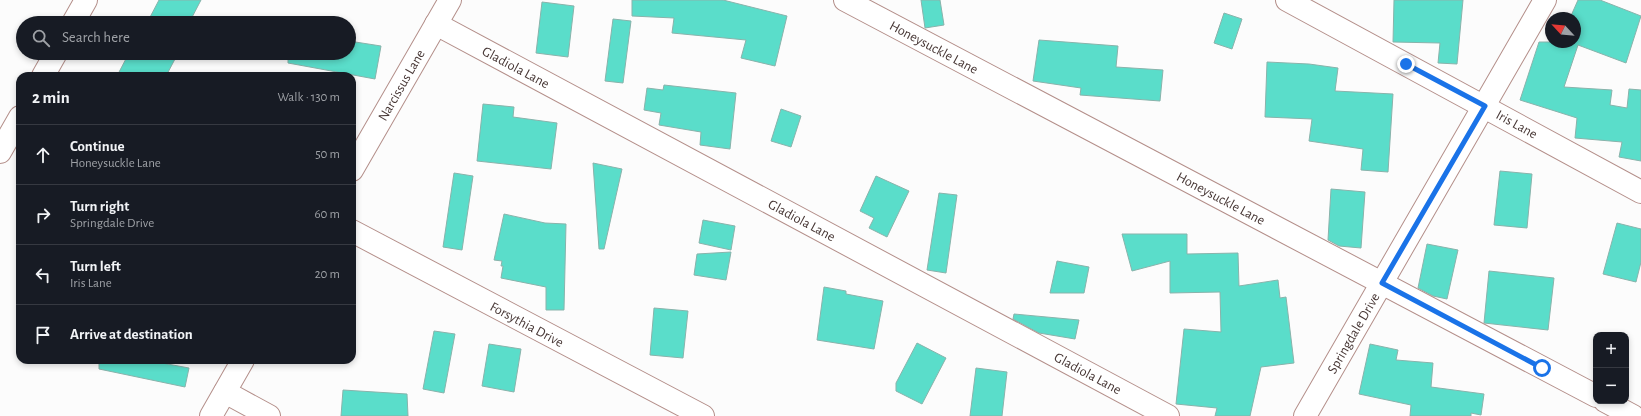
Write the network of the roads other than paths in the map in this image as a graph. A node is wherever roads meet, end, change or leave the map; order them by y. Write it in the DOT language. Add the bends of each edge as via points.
graph roads {
  1 [pos="86,0"];
  2 [pos="450,0"];
  3 [pos="845,0"];
  4 [pos="1287,0"];
  5 [pos="1545,0"];
  6 [pos="77,16"];
  7 [pos="436,24"];
  8 [pos="52,60"];
  9 [pos="45,72"];
  10 [pos="1485,106"];
  11 [pos="16,123"];
  12 [pos="2,143"];
  13 [pos="356,163"];
  14 [pos="1641,192"];
  15 [pos="356,233"];
  16 [pos="1382,283"];
  17 [pos="241,364"];
  18 [pos="225,392"];
  19 [pos="1593,394"];
  20 [pos="1611,404"];
  21 [pos="211,416"];
  22 [pos="269,416"];
  23 [pos="703,416"];
  24 [pos="1168,416"];
  25 [pos="1305,416"];
  26 [pos="1633,416"];
  1 -- 6 [label="street"];
  2 -- 7 [label="street, Narcissus Lane"];
  3 -- 16 [label="street, Honeysuckle Lane"];
  4 -- 10 [label="street, Iris Lane"];
  5 -- 10 [label="street, Springdale Drive"];
  7 -- 13 [label="street, Narcissus Lane"];
  7 -- 24 [label="street, Gladiola Lane"];
  8 -- 9 [label="street"];
  10 -- 14 [label="street, Iris Lane"];
  10 -- 16 [label="street, Springdale Drive"];
  11 -- 12 [label="street"];
  15 -- 23 [label="street, Forsythia Drive"];
  16 -- 19 [label="street, Honeysuckle Lane"];
  16 -- 25 [label="street, Springdale Drive"];
  17 -- 18 [label="street"];
  18 -- 21 [label="street"];
  18 -- 22 [label="street"];
  20 -- 26 [label="street"];
}
